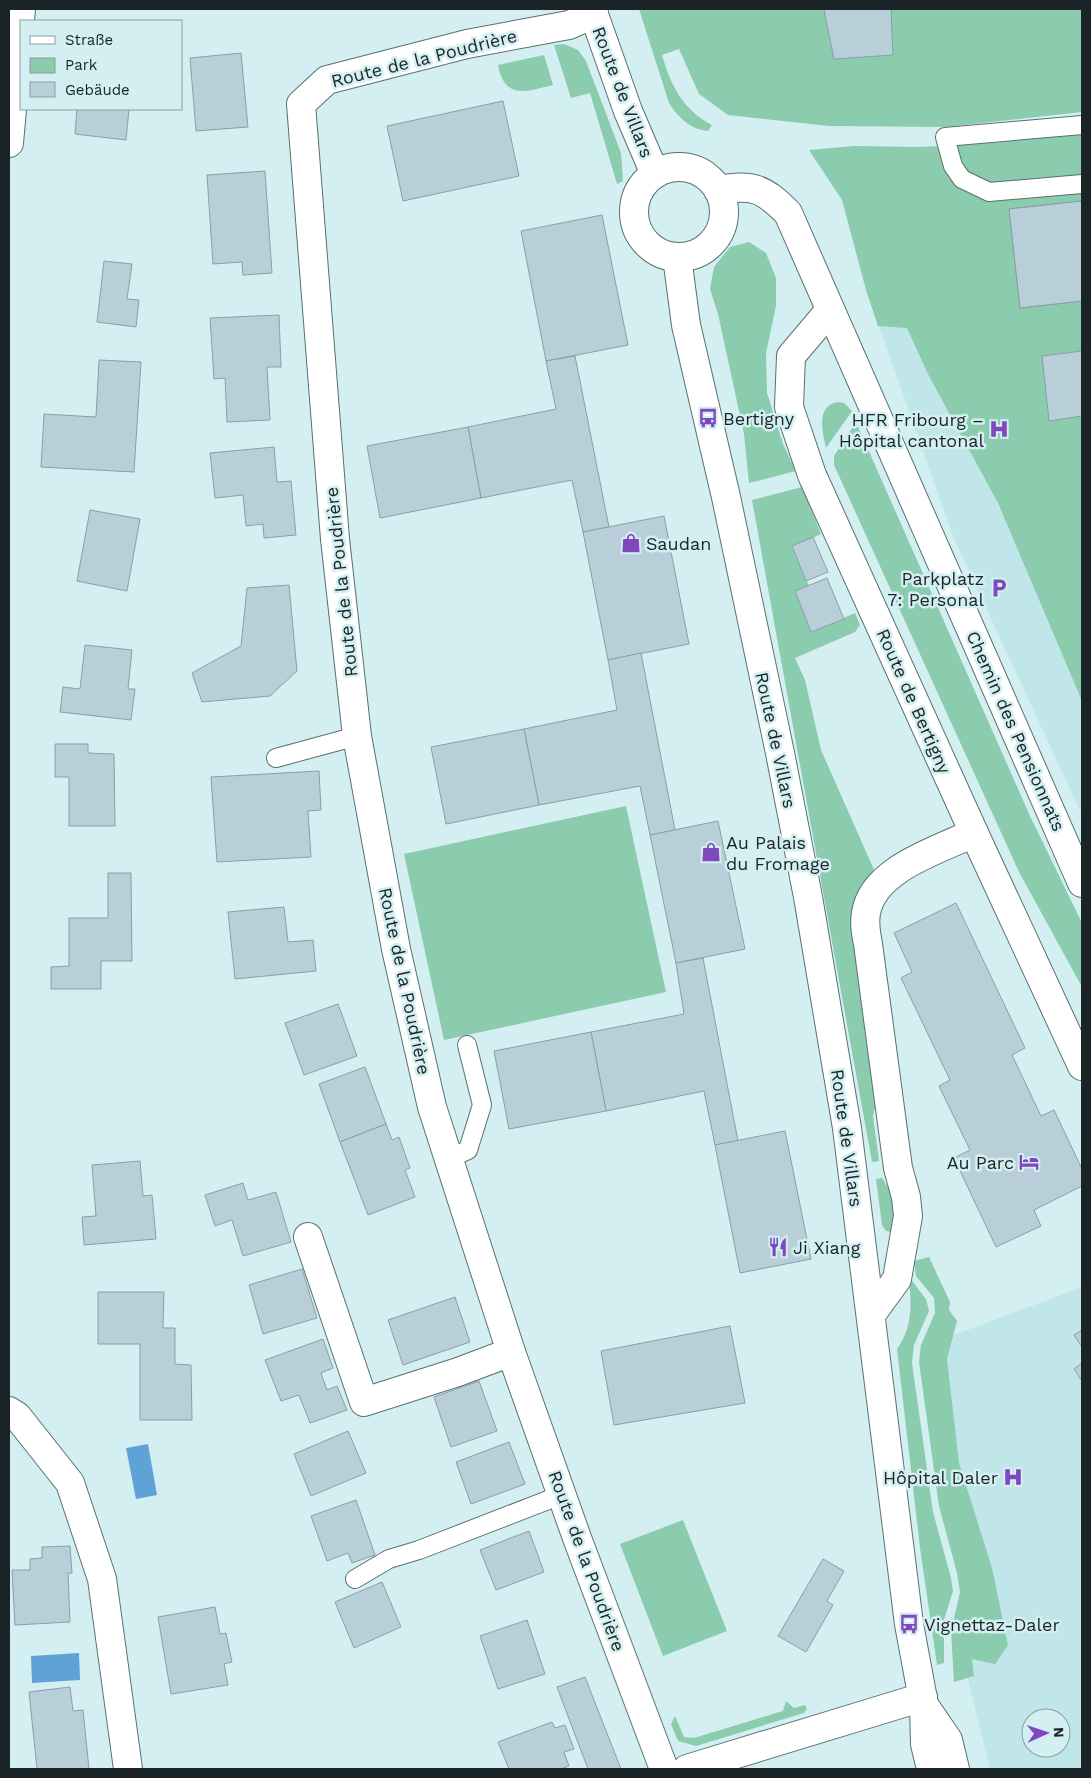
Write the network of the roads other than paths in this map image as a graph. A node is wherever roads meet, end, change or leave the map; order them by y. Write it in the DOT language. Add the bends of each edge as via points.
graph roads {
  1 [pos="593,12"];
  2 [pos="20,30"];
  3 [pos="1082,125"];
  4 [pos="9,143"];
  5 [pos="655,174"];
  6 [pos="1082,184"];
  7 [pos="718,190"];
  8 [pos="677,256"];
  9 [pos="830,310"];
  10 [pos="357,736"];
  11 [pos="276,758"];
  12 [pos="974,833"];
  13 [pos="1082,884"];
  14 [pos="467,1045"];
  15 [pos="1082,1066"];
  16 [pos="450,1158"];
  17 [pos="308,1237"];
  18 [pos="871,1315"];
  19 [pos="511,1352"];
  20 [pos="9,1411"];
  21 [pos="561,1495"];
  22 [pos="355,1579"];
  23 [pos="923,1701"];
  24 [pos="128,1769"];
  25 [pos="664,1769"];
  26 [pos="687,1769"];
  27 [pos="931,1769"];
  28 [pos="955,1769"];
  1 -- 5 [label="street, Route de Villars" via="628,111"];
  1 -- 10 [label="street, Route de la Poudrière" via="569,25 467,44 326,80 301,104 335,539"];
  2 -- 4 [label="street"];
  3 -- 6 [label="lane" via="945,137 953,166 962,180 989,192"];
  5 -- 7 [label="street" via="671,168 692,169 708,177"];
  5 -- 8 [label="street" via="639,191 634,207 635,219 640,235 648,244 666,255"];
  7 -- 8 [label="street" via="724,215 718,233 703,249 691,255"];
  7 -- 9 [label="street, Chemin des Pensionnats" via="744,186 772,197 788,213"];
  8 -- 18 [label="street, Route de Villars" via="686,325 726,497 808,897 847,1128"];
  9 -- 12 [label="street, Route de Bertigny" via="791,356 789,407 812,475"];
  9 -- 13 [label="street, Chemin des Pensionnats"];
  10 -- 11 [label="lane"];
  10 -- 16 [label="street, Route de la Poudrière" via="396,949 432,1107"];
  12 -- 15 [label="street, Route de Bertigny"];
  12 -- 18 [label="street" via="890,875 874,892 866,912 898,1168 908,1216 897,1279"];
  14 -- 16 [label="lane" via="482,1105 468,1150"];
  16 -- 19 [label="street, Route de la Poudrière"];
  17 -- 19 [label="street" via="364,1402"];
  18 -- 23 [label="street, Route de Villars" via="909,1624"];
  19 -- 21 [label="street, Route de la Poudrière"];
  20 -- 24 [label="street" via="18,1416 70,1484 99,1570"];
  21 -- 22 [label="lane" via="389,1559"];
  21 -- 25 [label="street, Route de la Poudrière"];
  23 -- 26 [label="street"];
  23 -- 27 [label="street, Route de Villars" via="925,1744"];
  23 -- 28 [label="street, Route de Villars" via="948,1740"];
}
